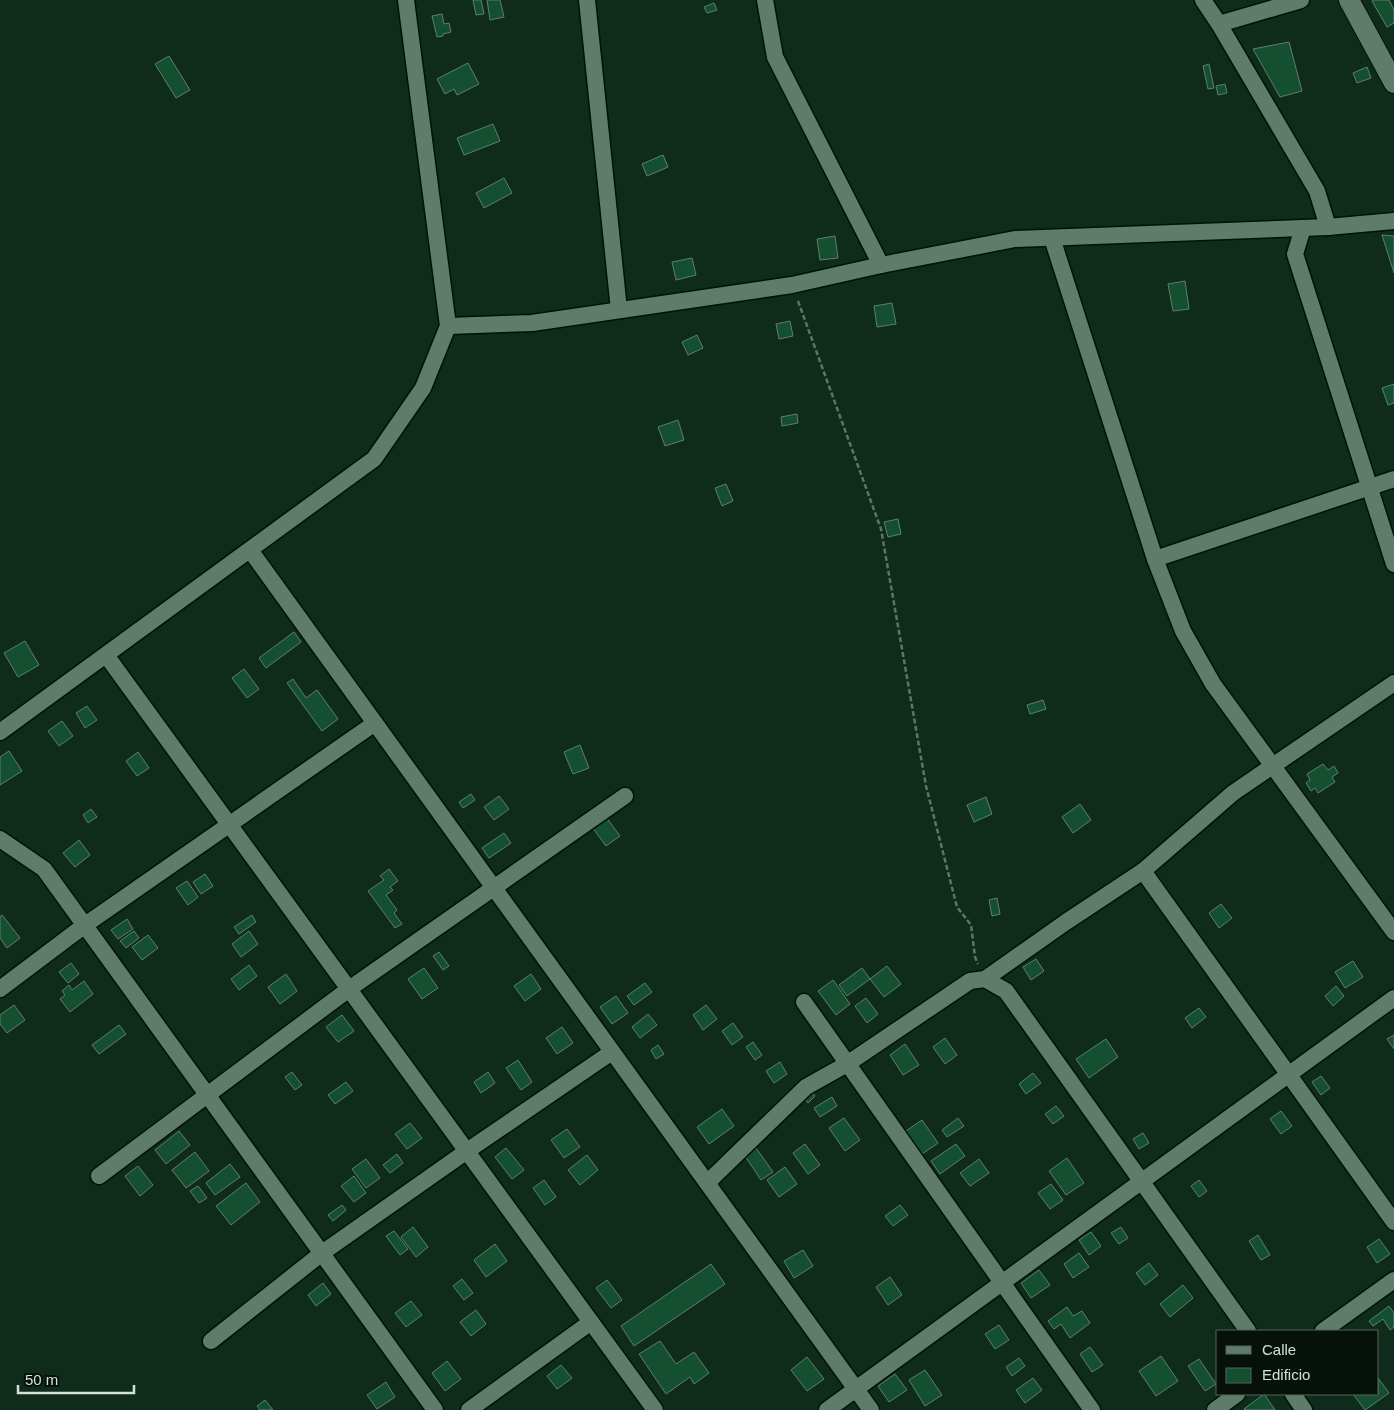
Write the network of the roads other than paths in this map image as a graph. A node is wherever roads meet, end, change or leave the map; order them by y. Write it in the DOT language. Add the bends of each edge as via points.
graph roads {
  1 [pos="406,0"];
  2 [pos="587,0"];
  3 [pos="765,0"];
  4 [pos="1203,0"];
  5 [pos="1301,0"];
  6 [pos="1349,0"];
  7 [pos="1219,24"];
  8 [pos="1394,83"];
  9 [pos="1394,221"];
  10 [pos="1328,227"];
  11 [pos="1303,228"];
  12 [pos="1052,238"];
  13 [pos="881,266"];
  14 [pos="619,310"];
  15 [pos="448,326"];
  16 [pos="1394,479"];
  17 [pos="1370,487"];
  18 [pos="250,550"];
  19 [pos="1155,559"];
  20 [pos="1394,564"];
  21 [pos="106,655"];
  22 [pos="1394,683"];
  23 [pos="375,724"];
  24 [pos="0,732"];
  25 [pos="1273,766"];
  26 [pos="625,796"];
  27 [pos="229,824"];
  28 [pos="0,839"];
  29 [pos="1143,870"];
  30 [pos="494,888"];
  31 [pos="85,925"];
  32 [pos="1394,932"];
  33 [pos="985,979"];
  34 [pos="0,989"];
  35 [pos="349,989"];
  36 [pos="1394,998"];
  37 [pos="804,1002"];
  38 [pos="612,1052"];
  39 [pos="847,1064"];
  40 [pos="1288,1075"];
  41 [pos="206,1095"];
  42 [pos="466,1151"];
  43 [pos="99,1176"];
  44 [pos="1141,1182"];
  45 [pos="707,1183"];
  46 [pos="1394,1222"];
  47 [pos="322,1253"];
  48 [pos="1394,1280"];
  49 [pos="1002,1283"];
  50 [pos="591,1322"];
  51 [pos="1247,1330"];
  52 [pos="1325,1330"];
  53 [pos="212,1341"];
  54 [pos="856,1389"];
  55 [pos="1236,1395"];
  56 [pos="1294,1395"];
  57 [pos="435,1410"];
  58 [pos="469,1410"];
  59 [pos="655,1410"];
  60 [pos="827,1410"];
  61 [pos="871,1410"];
  62 [pos="1092,1410"];
  63 [pos="1215,1410"];
  64 [pos="1304,1410"];
  1 -- 15 [label="street"];
  2 -- 14 [label="street"];
  3 -- 13 [label="street" via="775,57"];
  4 -- 7 [label="street"];
  5 -- 7 [label="street"];
  6 -- 8 [label="street"];
  7 -- 10 [label="street" via="1317,191"];
  9 -- 10 [label="street"];
  10 -- 11 [label="street"];
  11 -- 12 [label="street"];
  11 -- 17 [label="street" via="1295,254"];
  12 -- 13 [label="street" via="1015,239"];
  12 -- 19 [label="street"];
  13 -- 14 [label="street" via="792,285"];
  14 -- 15 [label="street" via="532,323"];
  15 -- 18 [label="street" via="423,388 374,459"];
  16 -- 17 [label="street"];
  17 -- 19 [label="street"];
  17 -- 20 [label="street"];
  18 -- 21 [label="street"];
  18 -- 23 [label="street"];
  19 -- 25 [label="street" via="1183,631 1204,669"];
  21 -- 24 [label="street"];
  21 -- 27 [label="street"];
  22 -- 25 [label="street"];
  23 -- 27 [label="street"];
  23 -- 30 [label="street"];
  25 -- 29 [label="street" via="1233,793"];
  25 -- 32 [label="street"];
  26 -- 30 [label="street"];
  27 -- 31 [label="street"];
  27 -- 35 [label="street"];
  28 -- 31 [label="street" via="44,869"];
  29 -- 33 [label="street"];
  29 -- 40 [label="street"];
  30 -- 35 [label="street"];
  30 -- 38 [label="street"];
  31 -- 34 [label="street"];
  31 -- 41 [label="street"];
  33 -- 39 [label="street" via="970,981"];
  33 -- 44 [label="street" via="1006,991"];
  35 -- 41 [label="street"];
  35 -- 42 [label="street"];
  36 -- 40 [label="street"];
  37 -- 39 [label="street"];
  38 -- 42 [label="street"];
  38 -- 45 [label="street"];
  39 -- 45 [label="street" via="806,1087"];
  39 -- 49 [label="street"];
  40 -- 44 [label="street"];
  40 -- 46 [label="street"];
  41 -- 43 [label="street"];
  41 -- 47 [label="street"];
  42 -- 47 [label="street"];
  42 -- 50 [label="street"];
  44 -- 49 [label="street"];
  44 -- 51 [label="street"];
  45 -- 54 [label="street"];
  47 -- 53 [label="street"];
  47 -- 57 [label="street"];
  48 -- 52 [label="street"];
  49 -- 54 [label="street"];
  49 -- 62 [label="street"];
  50 -- 58 [label="street"];
  50 -- 59 [label="street"];
  54 -- 60 [label="street"];
  54 -- 61 [label="street"];
  55 -- 63 [label="street"];
  56 -- 64 [label="street"];
}
